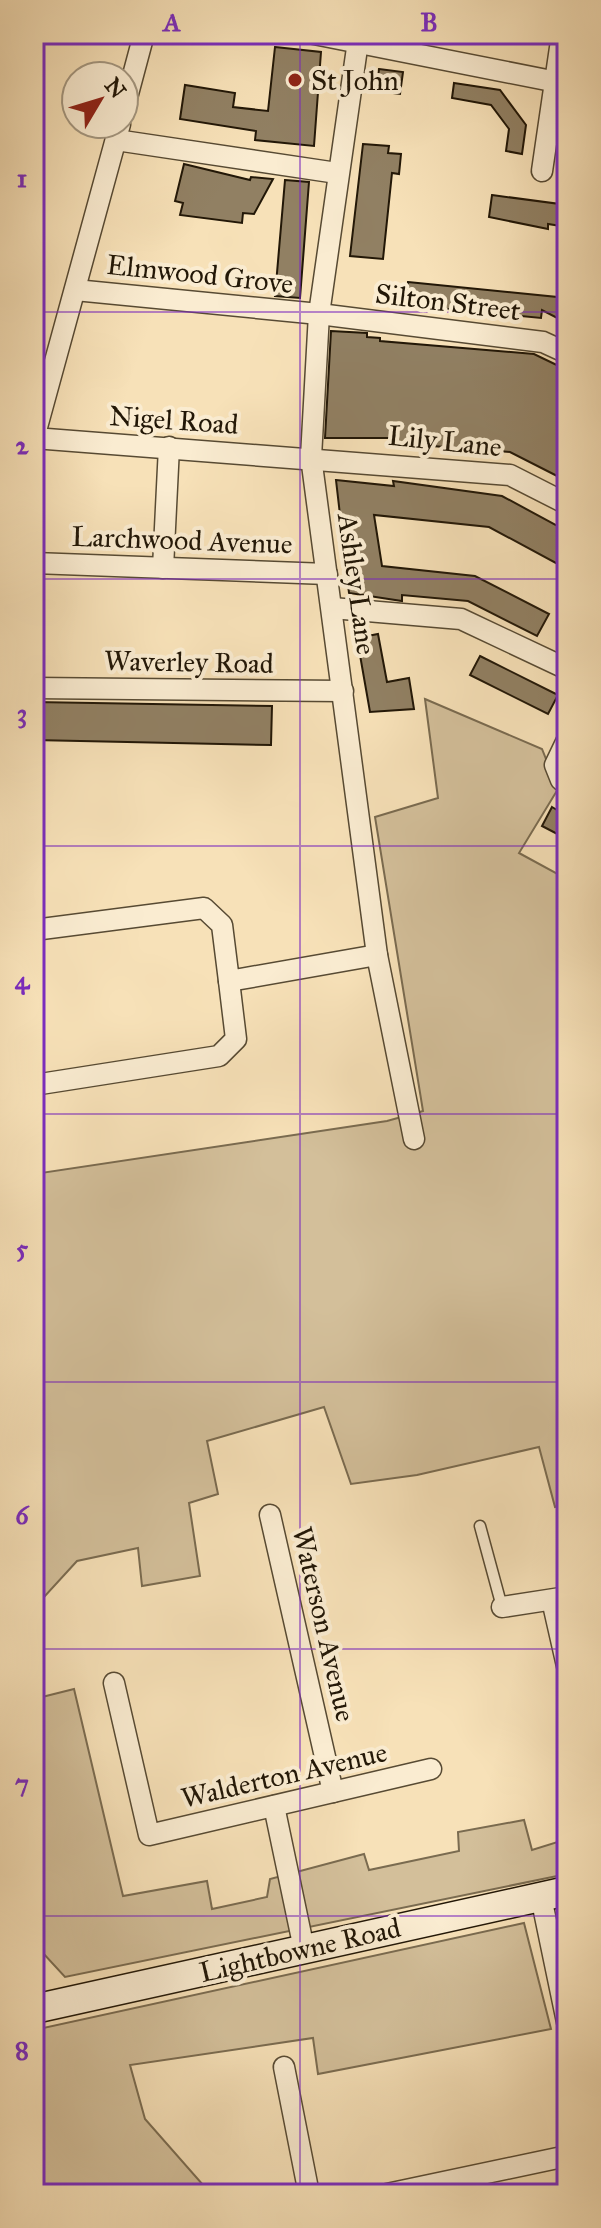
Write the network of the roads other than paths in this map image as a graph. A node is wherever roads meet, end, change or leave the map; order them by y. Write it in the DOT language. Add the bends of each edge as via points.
graph roads {
  1 [pos="144,34"];
  2 [pos="314,34"];
  3 [pos="562,34"];
  4 [pos="359,39"];
  5 [pos="137,60"];
  6 [pos="561,83"];
  7 [pos="140,136"];
  8 [pos="116,140"];
  9 [pos="542,171"];
  10 [pos="337,173"];
  11 [pos="75,290"];
  12 [pos="319,314"];
  13 [pos="567,353"];
  14 [pos="34,438"];
  15 [pos="169,447"];
  16 [pos="311,457"];
  17 [pos="567,504"];
  18 [pos="34,563"];
  19 [pos="163,568"];
  20 [pos="327,574"];
  21 [pos="332,608"];
  22 [pos="567,669"];
  23 [pos="34,688"];
  24 [pos="343,691"];
  25 [pos="567,740"];
  26 [pos="567,784"];
  27 [pos="34,930"];
  28 [pos="377,955"];
  29 [pos="229,981"];
  30 [pos="34,1085"];
  31 [pos="414,1139"];
  32 [pos="270,1515"];
  33 [pos="480,1526"];
  34 [pos="559,1598"];
  35 [pos="502,1607"];
  36 [pos="567,1666"];
  37 [pos="114,1683"];
  38 [pos="431,1769"];
  39 [pos="333,1792"];
  40 [pos="274,1806"];
  41 [pos="554,1894"];
  42 [pos="304,1949"];
  43 [pos="34,2009"];
  44 [pos="567,2022"];
  45 [pos="284,2067"];
  46 [pos="567,2156"];
  47 [pos="450,2188"];
  48 [pos="309,2194"];
  49 [pos="387,2194"];
  1 -- 5 [label="street"];
  2 -- 4 [label="street"];
  3 -- 6 [label="street"];
  4 -- 6 [label="street"];
  4 -- 10 [label="street, Ashley Lane"];
  6 -- 9 [label="street"];
  7 -- 10 [label="street"];
  8 -- 11 [label="street"];
  10 -- 12 [label="street, Ashley Lane"];
  11 -- 12 [label="street, Elmwood Grove"];
  11 -- 14 [label="street"];
  12 -- 13 [label="street, Silton Street" via="543,342"];
  12 -- 16 [label="street, Ashley Lane"];
  14 -- 15 [label="street, Nigel Road"];
  15 -- 16 [label="street, Nigel Road"];
  15 -- 19 [label="street"];
  16 -- 17 [label="street, Lily Lane" via="510,475"];
  16 -- 20 [label="street, Ashley Lane"];
  18 -- 19 [label="street, Larchwood Avenue"];
  19 -- 20 [label="street, Larchwood Avenue"];
  20 -- 21 [label="street, Ashley Lane"];
  21 -- 22 [label="street" via="461,619"];
  21 -- 24 [label="street, Ashley Lane"];
  23 -- 24 [label="street, Waverley Road"];
  24 -- 28 [label="street, Ashley Lane"];
  25 -- 26 [label="street" via="555,765"];
  27 -- 29 [label="street" via="204,908 222,925"];
  28 -- 29 [label="street"];
  28 -- 31 [label="street, Ashley Lane"];
  29 -- 30 [label="street" via="236,1039 219,1056"];
  32 -- 39 [label="street, Waterson Avenue"];
  33 -- 35 [label="lane"];
  34 -- 35 [label="street"];
  34 -- 36 [label="street"];
  37 -- 40 [label="street, Walderton Avenue" via="149,1835"];
  38 -- 39 [label="street, Walderton Avenue"];
  39 -- 40 [label="street, Walderton Avenue"];
  40 -- 42 [label="street"];
  41 -- 42 [label="main road, Lightbowne Road"];
  41 -- 44 [label="street"];
  42 -- 43 [label="main road, Lightbowne Road"];
  45 -- 48 [label="street"];
  46 -- 47 [label="street"];
  47 -- 49 [label="street"];
}
